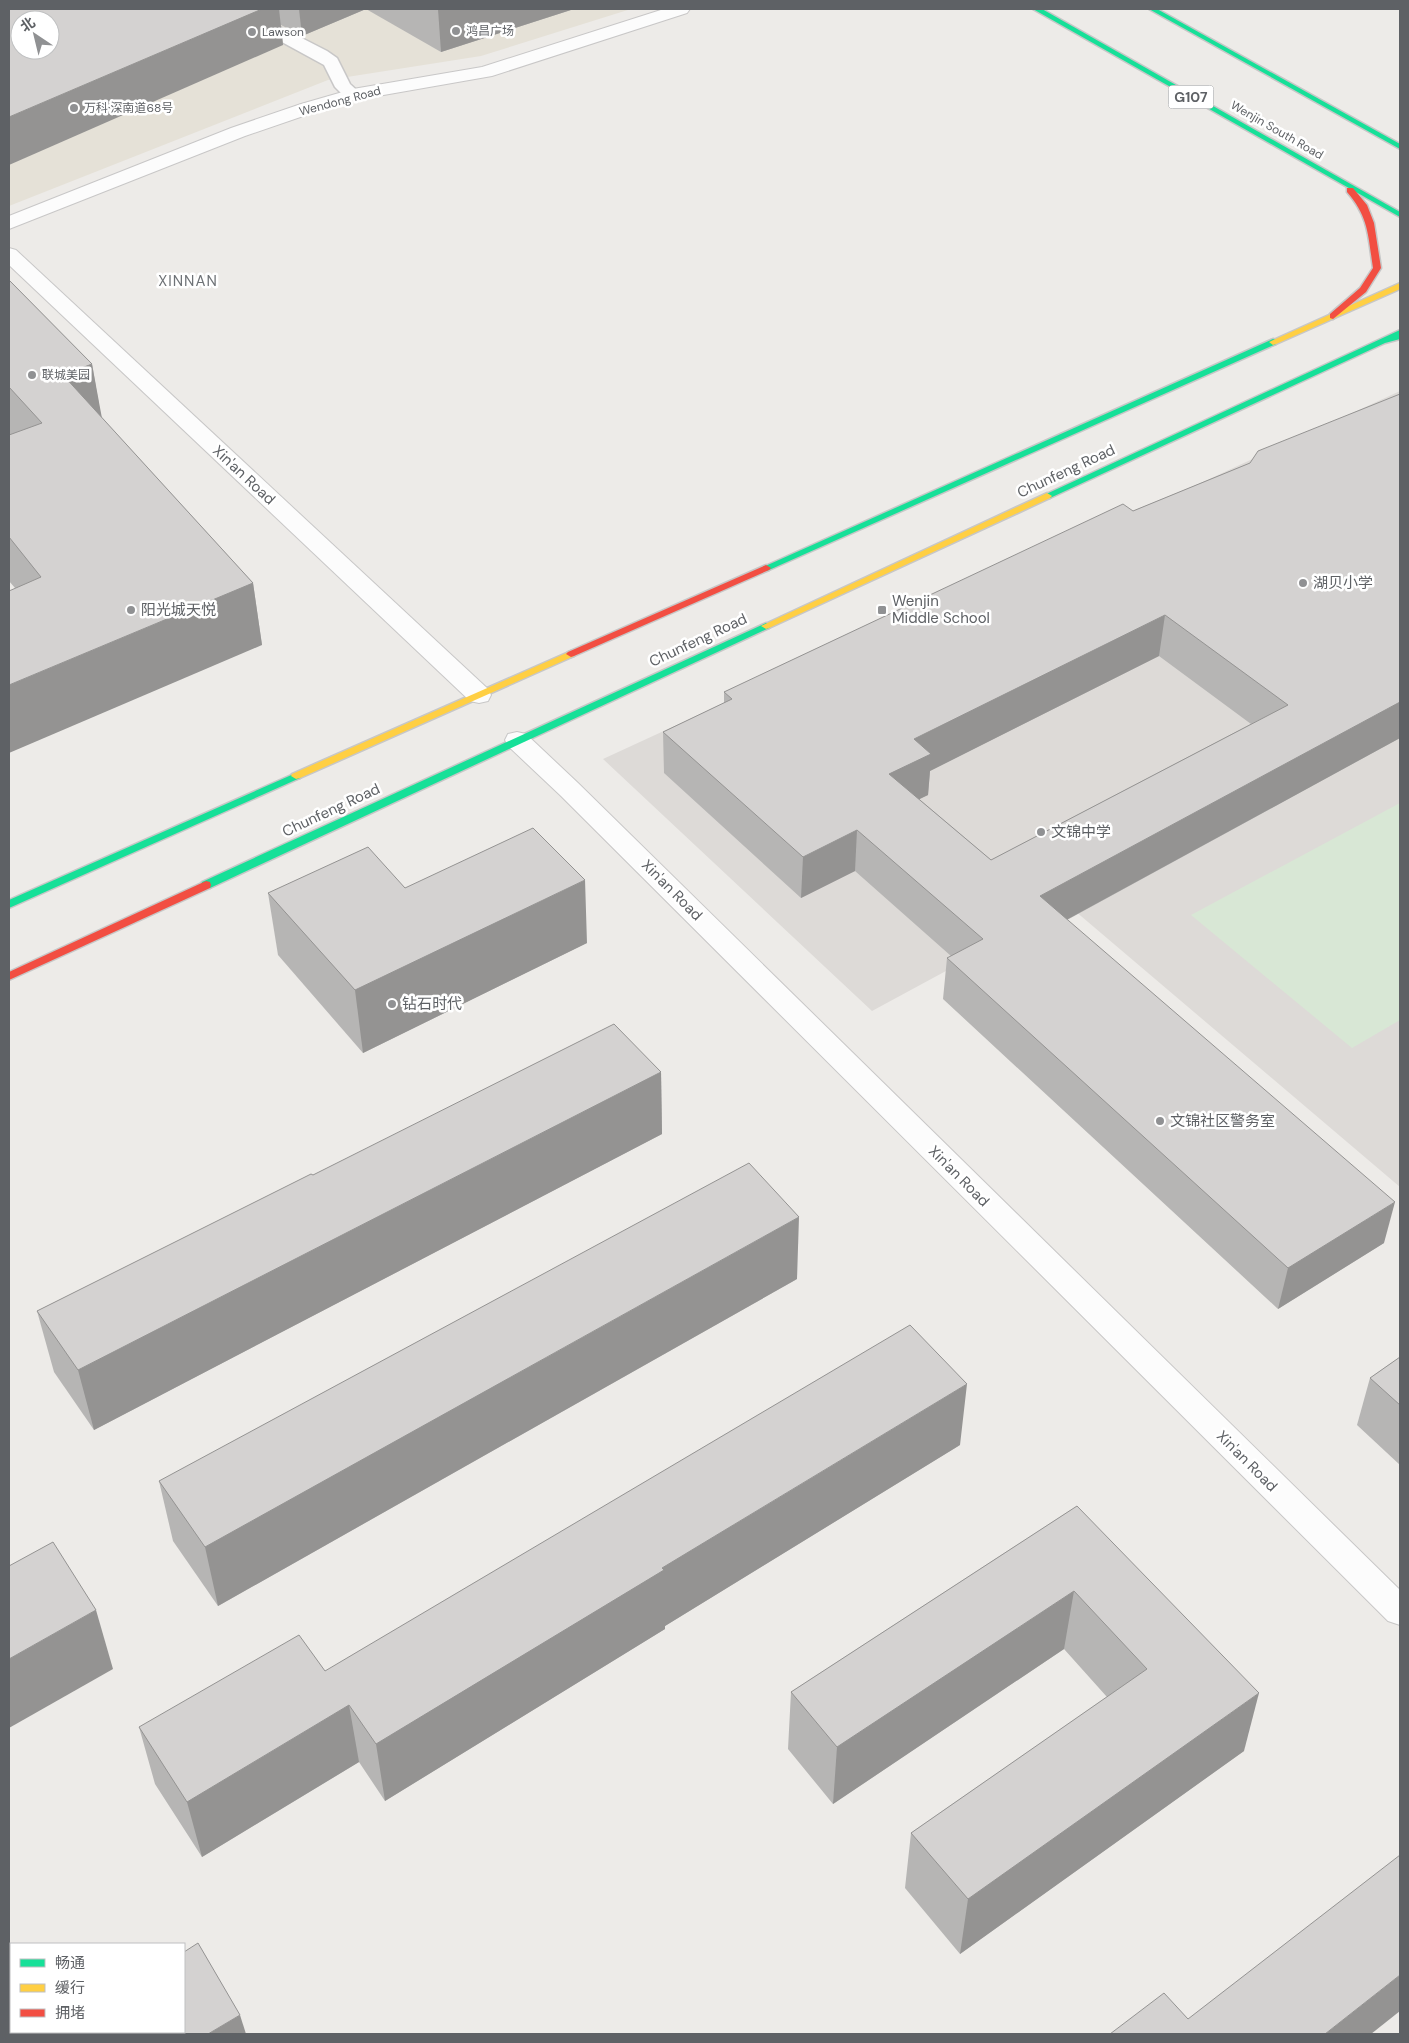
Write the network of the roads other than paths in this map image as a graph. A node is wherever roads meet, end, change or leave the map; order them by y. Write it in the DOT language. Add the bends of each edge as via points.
graph roads {
  1 [pos="233,9"];
  2 [pos="681,9"];
  3 [pos="1037,9"];
  4 [pos="1152,9"];
  5 [pos="353,95"];
  6 [pos="1378,135"];
  7 [pos="1400,142"];
  8 [pos="1400,147"];
  9 [pos="1346,185"];
  10 [pos="1400,216"];
  11 [pos="9,222"];
  12 [pos="9,254"];
  13 [pos="1400,286"];
  14 [pos="1333,316"];
  15 [pos="1400,333"];
  16 [pos="1400,336"];
  17 [pos="1383,341"];
  18 [pos="479,695"];
  19 [pos="518,740"];
  20 [pos="9,904"];
  21 [pos="9,976"];
  22 [pos="1400,1611"];
  1 -- 5 [label="lane" via="331,62 343,87"];
  2 -- 5 [label="street, Wendong Road" via="485,72"];
  3 -- 9 [label="main road, Wenjin South Road / G107"];
  4 -- 6 [label="main road"];
  5 -- 11 [label="street, Wendong Road" via="238,132"];
  6 -- 7 [label="main road"];
  6 -- 8 [label="main road"];
  9 -- 10 [label="main road, Wenjin South Road / G107"];
  9 -- 14 [label="main road" via="1363,205 1370,223 1377,268 1363,290"];
  12 -- 18 [label="street, Xin'an Road"];
  13 -- 14 [label="main road"];
  14 -- 18 [label="main road"];
  15 -- 17 [label="main road, Chunfeng Road"];
  16 -- 17 [label="main road"];
  17 -- 19 [label="main road, Chunfeng Road"];
  18 -- 20 [label="main road"];
  19 -- 21 [label="main road, Chunfeng Road"];
  19 -- 22 [label="street, Xin'an Road"];
}
